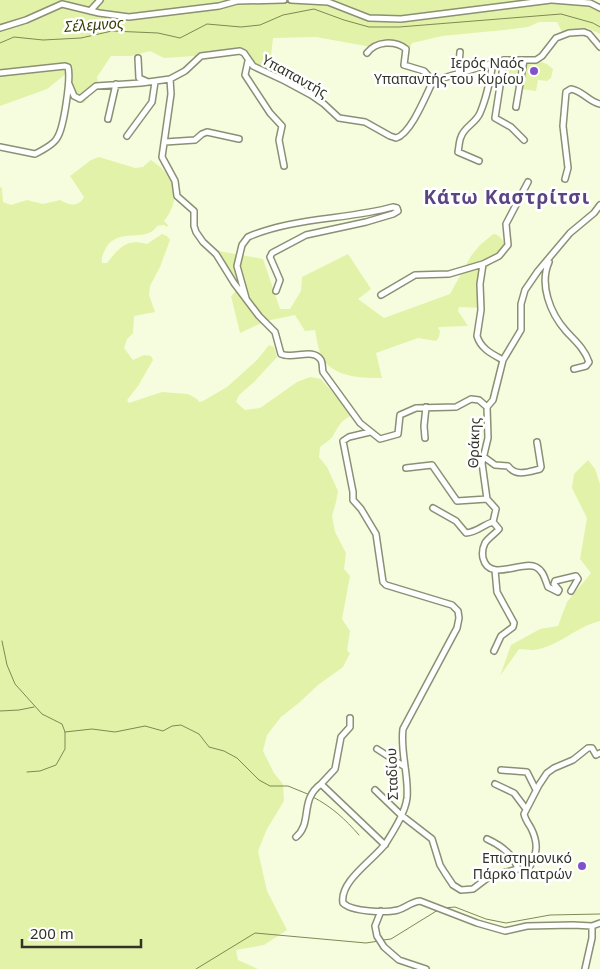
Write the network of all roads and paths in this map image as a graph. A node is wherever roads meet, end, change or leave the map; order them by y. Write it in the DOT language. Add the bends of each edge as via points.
graph roads {
  1 [pos="100,0"];
  2 [pos="284,0"];
  3 [pos="290,0"];
  4 [pos="552,0"];
  5 [pos="600,8"];
  6 [pos="90,11"];
  7 [pos="0,28"];
  8 [pos="600,47"];
  9 [pos="460,52"];
  10 [pos="367,53"];
  11 [pos="138,58"];
  12 [pos="504,60"];
  13 [pos="524,60"];
  14 [pos="248,61"];
  15 [pos="493,63"];
  16 [pos="0,73"];
  17 [pos="458,74"];
  18 [pos="170,80"];
  19 [pos="434,81"];
  20 [pos="153,82"];
  21 [pos="69,84"];
  22 [pos="116,84"];
  23 [pos="600,104"];
  24 [pos="516,107"];
  25 [pos="108,119"];
  26 [pos="127,136"];
  27 [pos="239,139"];
  28 [pos="524,140"];
  29 [pos="165,142"];
  30 [pos="0,147"];
  31 [pos="479,161"];
  32 [pos="284,166"];
  33 [pos="565,179"];
  34 [pos="528,182"];
  35 [pos="600,205"];
  36 [pos="548,259"];
  37 [pos="484,264"];
  38 [pos="276,290"];
  39 [pos="382,295"];
  40 [pos="247,299"];
  41 [pos="503,360"];
  42 [pos="574,369"];
  43 [pos="426,407"];
  44 [pos="487,407"];
  45 [pos="370,432"];
  46 [pos="425,438"];
  47 [pos="537,442"];
  48 [pos="484,456"];
  49 [pos="406,468"];
  50 [pos="487,499"];
  51 [pos="433,508"];
  52 [pos="493,522"];
  53 [pos="495,570"];
  54 [pos="571,591"];
  55 [pos="494,651"];
  56 [pos="350,718"];
  57 [pos="376,749"];
  58 [pos="600,753"];
  59 [pos="405,767"];
  60 [pos="501,770"];
  61 [pos="321,784"];
  62 [pos="495,784"];
  63 [pos="375,790"];
  64 [pos="536,790"];
  65 [pos="526,809"];
  66 [pos="401,815"];
  67 [pos="296,837"];
  68 [pos="487,839"];
  69 [pos="385,845"];
  70 [pos="530,866"];
  71 [pos="381,911"];
  72 [pos="600,923"];
  73 [pos="592,926"];
  74 [pos="426,969"];
  75 [pos="585,969"];
  1 -- 6 [label="street"];
  2 -- 6 [label="street" via="237,1 139,16 114,16"];
  3 -- 4 [label="street" via="328,2 369,18 400,19"];
  4 -- 5 [label="street" via="590,3"];
  6 -- 7 [label="street" via="62,4"];
  8 -- 13 [label="street" via="589,34 576,32 556,38 539,59"];
  9 -- 17 [label="street"];
  10 -- 19 [label="street" via="384,43 402,46 406,49 404,65 424,71"];
  11 -- 20 [label="street" via="139,78"];
  12 -- 13 [label="street"];
  12 -- 15 [label="street"];
  12 -- 28 [label="street" via="495,118"];
  13 -- 24 [label="street"];
  14 -- 18 [label="street, Υπαπαντής" via="240,51 204,55"];
  14 -- 19 [label="street, Υπαπαντής" via="311,95 341,120 369,124 394,138 401,136"];
  14 -- 32 [label="street" via="245,75 282,126 278,140"];
  15 -- 17 [label="street"];
  15 -- 31 [label="street" via="480,113 460,138 458,152"];
  16 -- 21 [label="street" via="65,66 69,69"];
  17 -- 19 [label="street"];
  18 -- 20 [label="street, Υπαπαντής"];
  18 -- 29 [label="street"];
  20 -- 22 [label="street, Υπαπαντής"];
  20 -- 26 [label="street" via="152,102"];
  21 -- 22 [label="street, Υπαπαντής" via="79,99 94,86"];
  21 -- 30 [label="street" via="57,138 35,154"];
  22 -- 25 [label="street"];
  23 -- 33 [label="street" via="579,91 571,89 566,92 563,126 568,168"];
  27 -- 29 [label="street" via="207,132 196,140"];
  29 -- 40 [label="street" via="163,160 174,178 179,198 194,211 196,232 216,254"];
  34 -- 37 [label="street" via="506,224 508,245 499,256"];
  35 -- 36 [label="street"];
  36 -- 41 [label="street" via="525,290 521,304 521,330"];
  36 -- 42 [label="street" via="545,276 550,304 562,327 584,350 589,362"];
  37 -- 39 [label="street" via="449,274 416,275"];
  37 -- 41 [label="street" via="477,336 482,346"];
  38 -- 40 [label="street" via="280,280 270,257 272,253 306,235 366,222 395,213 398,209 307,220 248,237 242,245 237,266"];
  40 -- 45 [label="street" via="275,332 282,354 314,354 318,357 324,372"];
  41 -- 44 [label="street" via="493,400"];
  43 -- 44 [label="street" via="453,408 471,399 479,400"];
  43 -- 45 [label="street" via="401,414 397,435 382,439"];
  43 -- 46 [label="street"];
  44 -- 48 [label="street, Θράκης" via="488,438"];
  45 -- 59 [label="street, Σταδίου" via="343,440 353,500 376,534 383,582 452,605 459,618 457,628 405,723 402,736"];
  47 -- 48 [label="street" via="540,469 516,473 507,466 492,464"];
  48 -- 50 [label="street, Θράκης" via="482,465"];
  49 -- 50 [label="street" via="432,465 457,501"];
  50 -- 52 [label="street, Θράκης" via="496,509"];
  51 -- 52 [label="street" via="455,520 465,533 475,532"];
  52 -- 53 [label="street" via="499,529 485,543 482,556 486,564"];
  53 -- 54 [label="street" via="535,567 544,574 548,587 558,592 555,581 576,576 578,579"];
  53 -- 55 [label="street" via="496,592 514,623"];
  56 -- 61 [label="street" via="350,727 341,737 336,769"];
  57 -- 59 [label="street"];
  58 -- 64 [label="street" via="596,755 590,748 570,762 554,768"];
  59 -- 66 [label="street, Σταδίου" via="407,797"];
  60 -- 64 [label="street" via="527,772"];
  61 -- 67 [label="street" via="309,797 302,829"];
  61 -- 69 [label="street"];
  62 -- 65 [label="street" via="514,793"];
  63 -- 66 [label="street"];
  64 -- 65 [label="street"];
  65 -- 70 [label="street" via="524,815 537,849"];
  66 -- 68 [label="street" via="432,839 445,873 461,890 473,889 490,876 518,868 504,849"];
  66 -- 69 [label="street, Σταδίου"];
  69 -- 71 [label="street, Σταδίου" via="353,878 343,899 344,905 350,908"];
  71 -- 73 [label="street, Σταδίου" via="395,910 416,901 505,931 527,926"];
  71 -- 74 [label="street" via="375,926 380,941 396,959"];
  72 -- 73 [label="street, Σταδίου"];
  73 -- 75 [label="street"];
}
